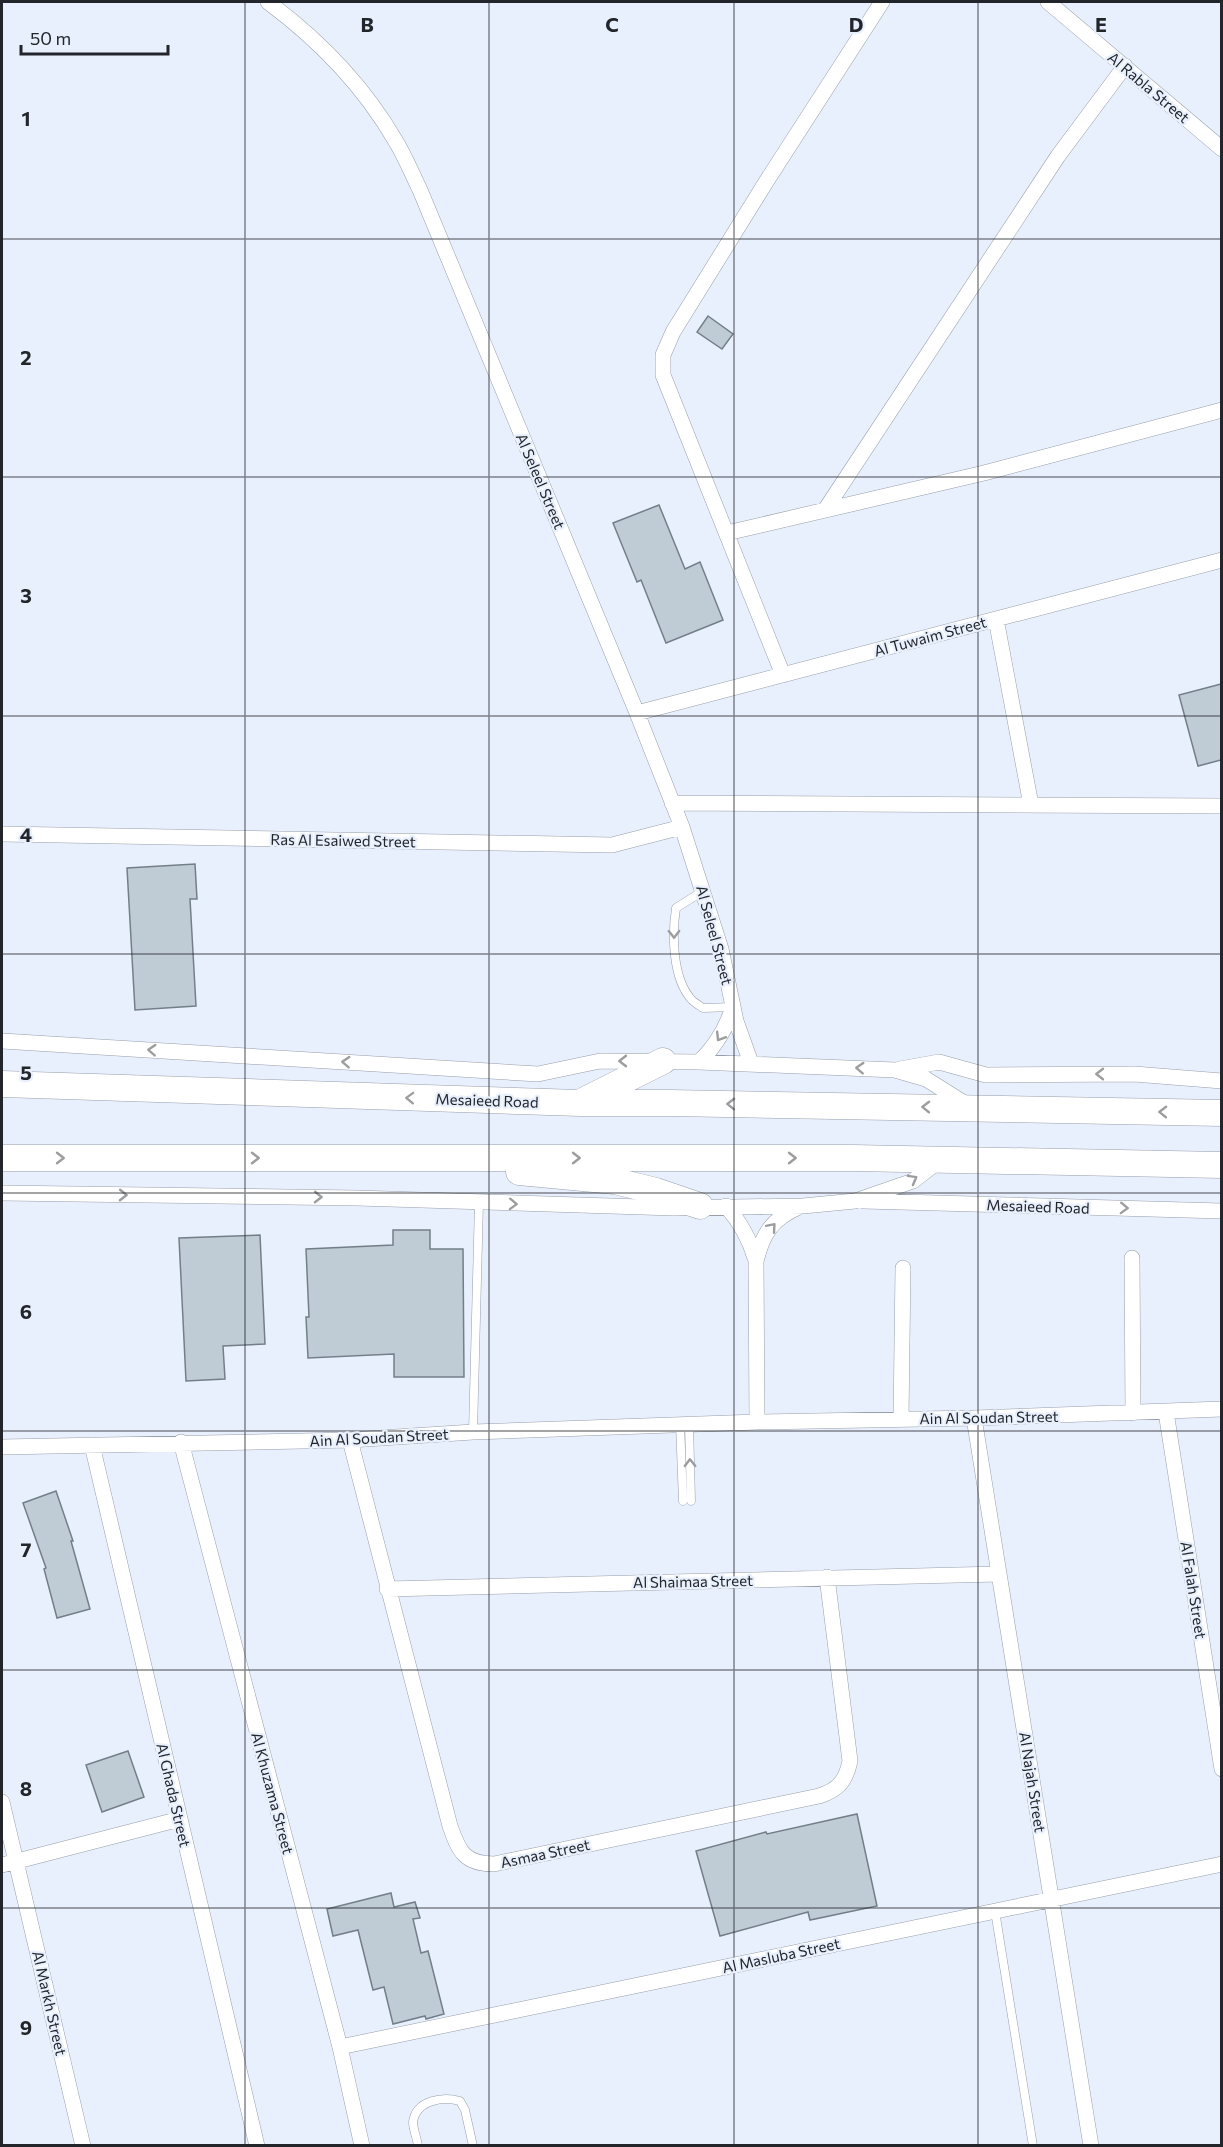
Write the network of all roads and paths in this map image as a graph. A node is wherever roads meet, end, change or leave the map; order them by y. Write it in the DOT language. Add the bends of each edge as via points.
graph roads {
  1 [pos="268,2"];
  2 [pos="882,2"];
  3 [pos="1048,2"];
  4 [pos="1125,66"];
  5 [pos="1221,149"];
  6 [pos="1221,410"];
  7 [pos="825,510"];
  8 [pos="727,533"];
  9 [pos="1221,560"];
  10 [pos="996,619"];
  11 [pos="783,675"];
  12 [pos="637,712"];
  13 [pos="672,802"];
  14 [pos="1031,805"];
  15 [pos="1221,807"];
  16 [pos="682,827"];
  17 [pos="2,834"];
  18 [pos="703,891"];
  19 [pos="733,1007"];
  20 [pos="2,1041"];
  21 [pos="663,1061"];
  22 [pos="699,1062"];
  23 [pos="752,1063"];
  24 [pos="895,1070"];
  25 [pos="1221,1081"];
  26 [pos="7,1085"];
  27 [pos="580,1103"];
  28 [pos="972,1108"];
  29 [pos="1221,1113"];
  30 [pos="388,1157"];
  31 [pos="2,1158"];
  32 [pos="940,1160"];
  33 [pos="1221,1165"];
  34 [pos="2,1193"];
  35 [pos="855,1200"];
  36 [pos="478,1203"];
  37 [pos="713,1206"];
  38 [pos="803,1206"];
  39 [pos="1221,1211"];
  40 [pos="1132,1258"];
  41 [pos="756,1261"];
  42 [pos="903,1268"];
  43 [pos="1221,1409"];
  44 [pos="1166,1412"];
  45 [pos="1133,1413"];
  46 [pos="974,1418"];
  47 [pos="901,1419"];
  48 [pos="757,1422"];
  49 [pos="685,1424"];
  50 [pos="473,1432"];
  51 [pos="350,1440"];
  52 [pos="181,1442"];
  53 [pos="92,1445"];
  54 [pos="2,1447"];
  55 [pos="687,1501"];
  56 [pos="999,1574"];
  57 [pos="827,1577"];
  58 [pos="387,1589"];
  59 [pos="1221,1769"];
  60 [pos="2,1802"];
  61 [pos="180,1819"];
  62 [pos="9,1863"];
  63 [pos="1221,1864"];
  64 [pos="1052,1899"];
  65 [pos="995,1911"];
  66 [pos="340,2047"];
  67 [pos="84,2145"];
  68 [pos="257,2145"];
  69 [pos="362,2145"];
  70 [pos="418,2145"];
  71 [pos="473,2145"];
  72 [pos="1033,2145"];
  73 [pos="1091,2145"];
  1 -- 12 [label="street, Al Seleel Street" via="309,34 338,64 379,114 396,142"];
  2 -- 8 [label="street" via="759,192 673,332 663,355 663,375"];
  3 -- 4 [label="street, Al Rabla Street"];
  4 -- 5 [label="street, Al Rabla Street"];
  4 -- 7 [label="street" via="1058,156"];
  6 -- 7 [label="street" via="984,473"];
  7 -- 8 [label="street"];
  8 -- 11 [label="street"];
  9 -- 10 [label="street, Al Tuwaim Street"];
  10 -- 11 [label="street, Al Tuwaim Street"];
  10 -- 14 [label="street"];
  11 -- 12 [label="street, Al Tuwaim Street"];
  12 -- 13 [label="street, Al Seleel Street"];
  13 -- 14 [label="street"];
  13 -- 16 [label="street, Al Seleel Street"];
  14 -- 15 [label="street"];
  16 -- 17 [label="street, Ras Al Esaiwed Street" via="612,845"];
  16 -- 18 [label="street, Al Seleel Street"];
  18 -- 19 [label="street, Al Seleel Street"];
  18 -- 19 [label="lane, one-way" via="676,908 675,950 681,981 691,999 703,1008"];
  19 -- 22 [label="street, one-way" via="720,1037"];
  19 -- 23 [label="street, Al Seleel Street"];
  21 -- 20 [label="street, Mesaieed Road, one-way" via="598,1061 538,1074"];
  21 -- 22 [label="street, Mesaieed Road"];
  21 -- 27 [label="highway"];
  22 -- 23 [label="street, Mesaieed Road"];
  24 -- 23 [label="street, Mesaieed Road, one-way"];
  25 -- 24 [label="street, Mesaieed Road, one-way" via="1134,1074 986,1075 939,1062"];
  24 -- 28 [label="street, Mesaieed Road" via="926,1079"];
  27 -- 26 [label="highway, Mesaieed Road, one-way"];
  28 -- 27 [label="highway, Mesaieed Road, one-way"];
  29 -- 28 [label="highway, Mesaieed Road, one-way"];
  31 -- 30 [label="highway, one-way"];
  30 -- 32 [label="highway, one-way"];
  30 -- 37 [label="highway" via="615,1181"];
  32 -- 33 [label="highway"];
  35 -- 32 [label="street, Mesaieed Road, one-way" via="914,1180"];
  34 -- 36 [label="street, Mesaieed Road, one-way"];
  35 -- 38 [label="street, Mesaieed Road"];
  35 -- 39 [label="street, Mesaieed Road, one-way"];
  36 -- 37 [label="street, Mesaieed Road, one-way"];
  36 -- 50 [label="lane"];
  37 -- 38 [label="street, Mesaieed Road"];
  37 -- 41 [label="street" via="740,1222"];
  41 -- 38 [label="street, one-way" via="760,1242 771,1226 785,1213"];
  40 -- 45 [label="street"];
  41 -- 48 [label="street"];
  42 -- 47 [label="street"];
  43 -- 44 [label="street, Ain Al Soudan Street"];
  44 -- 45 [label="street, Ain Al Soudan Street"];
  44 -- 59 [label="street, Al Falah Street"];
  45 -- 46 [label="street, Ain Al Soudan Street"];
  46 -- 47 [label="street, Ain Al Soudan Street"];
  46 -- 56 [label="street, Al Najah Street"];
  47 -- 48 [label="street, Ain Al Soudan Street"];
  48 -- 49 [label="street, Ain Al Soudan Street"];
  49 -- 50 [label="street, Ain Al Soudan Street"];
  49 -- 55 [label="lane"];
  50 -- 51 [label="street, Ain Al Soudan Street"];
  51 -- 52 [label="street, Ain Al Soudan Street"];
  51 -- 58 [label="street, Asmaa Street"];
  52 -- 53 [label="street, Ain Al Soudan Street"];
  52 -- 66 [label="street, Al Khuzama Street"];
  53 -- 54 [label="street, Ain Al Soudan Street"];
  53 -- 61 [label="street, Al Ghada Street"];
  56 -- 57 [label="street, Al Shaimaa Street"];
  56 -- 64 [label="street, Al Najah Street"];
  57 -- 58 [label="street, Al Shaimaa Street"];
  57 -- 58 [label="street, Asmaa Street" via="850,1761 841,1784 819,1796 494,1864 479,1864 465,1856 455,1842"];
  60 -- 62 [label="street, Al Markh Street"];
  61 -- 62 [label="street"];
  61 -- 68 [label="street, Al Ghada Street"];
  62 -- 67 [label="street, Al Markh Street"];
  63 -- 64 [label="street, Al Masluba Street"];
  64 -- 65 [label="street, Al Masluba Street"];
  64 -- 73 [label="street, Al Najah Street"];
  65 -- 66 [label="street, Al Masluba Street"];
  65 -- 72 [label="lane"];
  66 -- 69 [label="street, Al Khuzama Street"];
  70 -- 71 [label="lane" via="413,2123 417,2111 428,2102 447,2098 460,2101 465,2110"];
}
